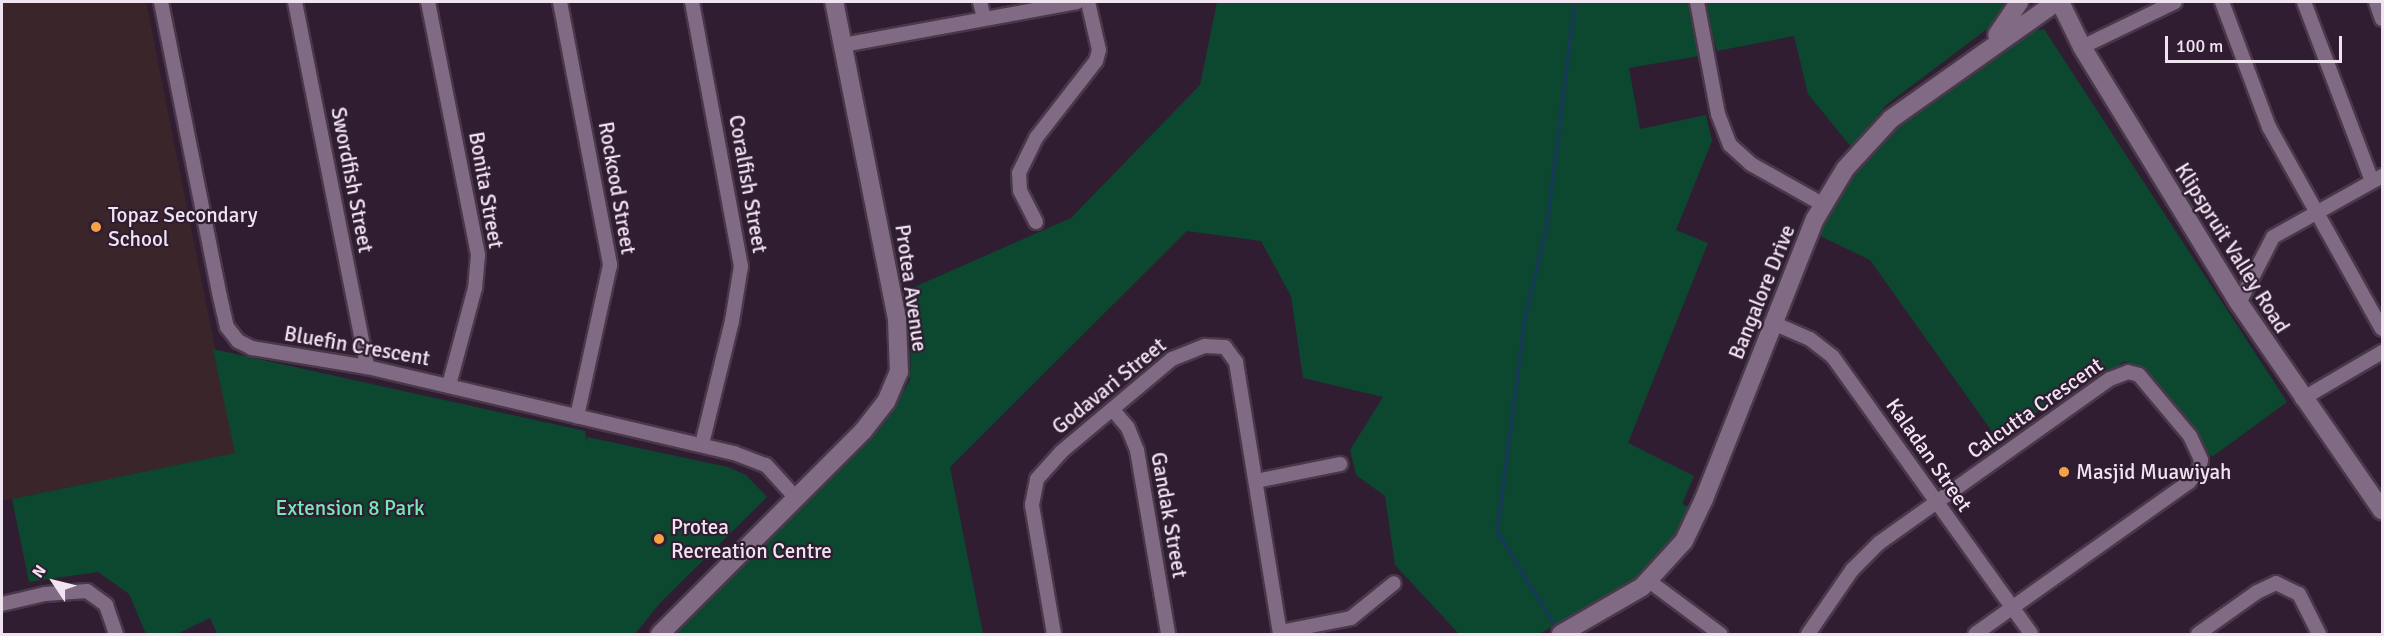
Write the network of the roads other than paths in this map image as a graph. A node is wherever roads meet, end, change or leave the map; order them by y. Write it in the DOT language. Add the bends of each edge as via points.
graph roads {
  1 [pos="161,2"];
  2 [pos="295,2"];
  3 [pos="428,2"];
  4 [pos="560,2"];
  5 [pos="692,2"];
  6 [pos="834,2"];
  7 [pos="980,2"];
  8 [pos="1077,2"];
  9 [pos="1088,2"];
  10 [pos="1697,2"];
  11 [pos="2019,2"];
  12 [pos="2058,2"];
  13 [pos="2175,2"];
  14 [pos="2222,2"];
  15 [pos="2304,2"];
  16 [pos="2376,2"];
  17 [pos="984,18"];
  18 [pos="2382,19"];
  19 [pos="843,45"];
  20 [pos="2082,47"];
  21 [pos="1984,50"];
  22 [pos="2379,178"];
  23 [pos="1822,204"];
  24 [pos="2314,212"];
  25 [pos="1036,222"];
  26 [pos="2240,303"];
  27 [pos="1773,323"];
  28 [pos="2382,329"];
  29 [pos="2382,354"];
  30 [pos="367,367"];
  31 [pos="449,385"];
  32 [pos="2302,399"];
  33 [pos="1113,410"];
  34 [pos="577,416"];
  35 [pos="702,444"];
  36 [pos="1340,464"];
  37 [pos="1256,481"];
  38 [pos="796,498"];
  39 [pos="1937,503"];
  40 [pos="2382,510"];
  41 [pos="1649,581"];
  42 [pos="1394,583"];
  43 [pos="2,604"];
  44 [pos="2013,609"];
  45 [pos="1567,631"];
  46 [pos="1280,633"];
  47 [pos="116,634"];
  48 [pos="660,634"];
  49 [pos="1054,634"];
  50 [pos="1168,634"];
  51 [pos="1720,634"];
  52 [pos="1808,634"];
  53 [pos="1975,634"];
  54 [pos="2031,634"];
  55 [pos="2198,634"];
  56 [pos="2319,634"];
  1 -- 30 [label="street, Bluefin Crescent" via="227,327 238,341 252,348"];
  2 -- 30 [label="street, Swordfish Street"];
  3 -- 31 [label="street, Bonita Street" via="478,255 475,288"];
  4 -- 34 [label="street, Rockcod Street" via="610,265"];
  5 -- 35 [label="street, Coralfish Street" via="741,266"];
  6 -- 19 [label="street, Protea Avenue"];
  7 -- 17 [label="street"];
  8 -- 17 [label="street"];
  9 -- 25 [label="street" via="1099,50 1096,61 1036,138 1019,173 1020,191"];
  10 -- 23 [label="street" via="1718,114 1730,145 1751,164"];
  11 -- 21 [label="street" via="2012,17"];
  12 -- 20 [label="street, Klipspruit Valley Road"];
  12 -- 21 [label="street, Bangalore Drive"];
  13 -- 20 [label="street"];
  14 -- 24 [label="street" via="2269,127"];
  15 -- 22 [label="street"];
  16 -- 18 [label="street"];
  17 -- 19 [label="street"];
  19 -- 38 [label="street, Protea Avenue" via="897,319 899,364 891,393 874,418"];
  20 -- 26 [label="street, Klipspruit Valley Road"];
  21 -- 23 [label="street, Bangalore Drive" via="1877,132"];
  22 -- 24 [label="street"];
  23 -- 27 [label="street, Bangalore Drive"];
  24 -- 26 [label="street" via="2273,237"];
  24 -- 28 [label="street"];
  26 -- 32 [label="street, Klipspruit Valley Road"];
  27 -- 39 [label="street, Kaladan Street" via="1810,339 1833,357"];
  27 -- 41 [label="street, Bangalore Drive" via="1694,523"];
  29 -- 32 [label="street"];
  30 -- 31 [label="street, Bluefin Crescent"];
  31 -- 34 [label="street, Bluefin Crescent"];
  32 -- 40 [label="street, Klipspruit Valley Road"];
  33 -- 37 [label="street, Godavari Street" via="1183,352 1205,346 1225,347 1236,362"];
  33 -- 49 [label="street, Godavari Street" via="1043,470 1033,489 1032,506"];
  33 -- 50 [label="street, Gandak Street" via="1128,428 1137,450"];
  34 -- 35 [label="street, Bluefin Crescent"];
  35 -- 38 [label="street, Bluefin Crescent" via="766,465"];
  36 -- 37 [label="street"];
  37 -- 46 [label="street, Godavari Street"];
  38 -- 48 [label="street, Protea Avenue"];
  39 -- 44 [label="street, Kaladan Street"];
  39 -- 44 [label="street, Calcutta Crescent" via="2121,373 2139,375 2190,436 2201,460 2199,470 2189,482"];
  39 -- 52 [label="street" via="1860,561"];
  41 -- 45 [label="street, Bangalore Drive"];
  41 -- 51 [label="street"];
  42 -- 46 [label="street" via="1351,618"];
  43 -- 47 [label="street" via="45,594 87,591 106,604"];
  44 -- 53 [label="street"];
  44 -- 54 [label="street, Kaladan Street"];
  55 -- 56 [label="street" via="2257,592 2276,584 2299,594"];
}
